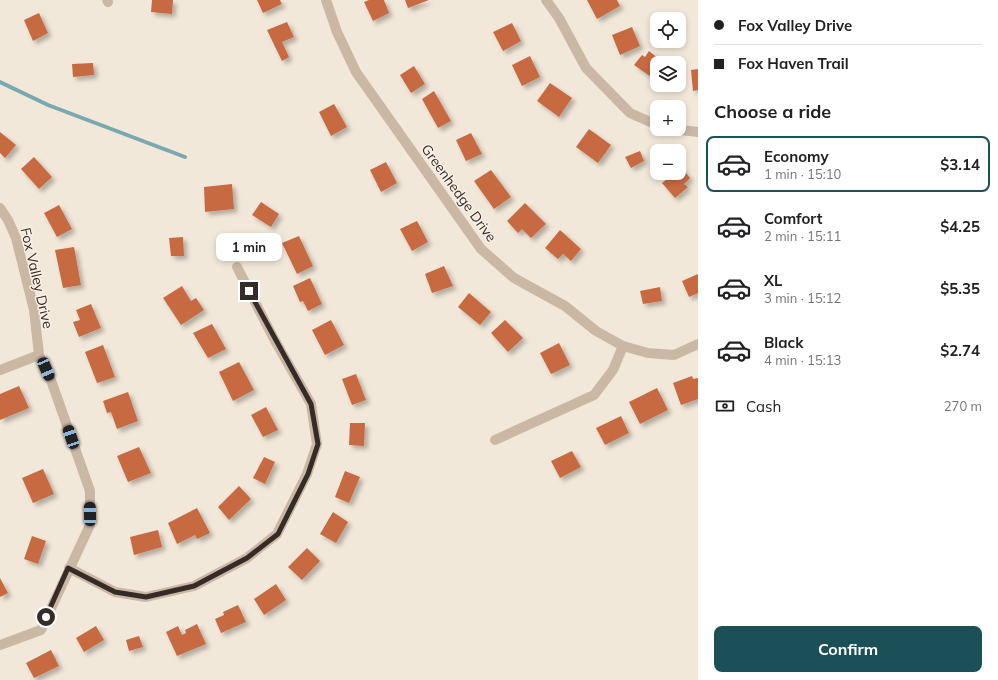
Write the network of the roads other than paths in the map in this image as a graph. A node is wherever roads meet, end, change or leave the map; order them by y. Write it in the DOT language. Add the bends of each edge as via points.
graph roads {
  1 [pos="326,0"];
  2 [pos="546,0"];
  3 [pos="650,122"];
  4 [pos="686,131"];
  5 [pos="698,132"];
  6 [pos="0,208"];
  7 [pos="237,267"];
  8 [pos="698,344"];
  9 [pos="623,346"];
  10 [pos="39,355"];
  11 [pos="0,370"];
  12 [pos="496,440"];
  13 [pos="68,568"];
  14 [pos="0,645"];
  1 -- 9 [label="street, Greenhedge Drive" via="337,32 356,72 481,249 514,278 564,306 596,331"];
  2 -- 3 [label="street" via="559,18 586,68 630,113"];
  4 -- 5 [label="street"];
  6 -- 10 [label="street, Fox Valley Drive" via="16,238 34,310"];
  7 -- 13 [label="street" via="311,404 318,444 308,474 278,534 247,558 194,586 146,597 115,592"];
  8 -- 9 [label="street, Greenhedge Drive" via="674,355 648,353"];
  9 -- 12 [label="street" via="613,370 594,395"];
  10 -- 11 [label="street"];
  10 -- 13 [label="street, Fox Valley Drive" via="90,491 90,525"];
  13 -- 14 [label="street, Fox Valley Drive" via="41,630"];
}
